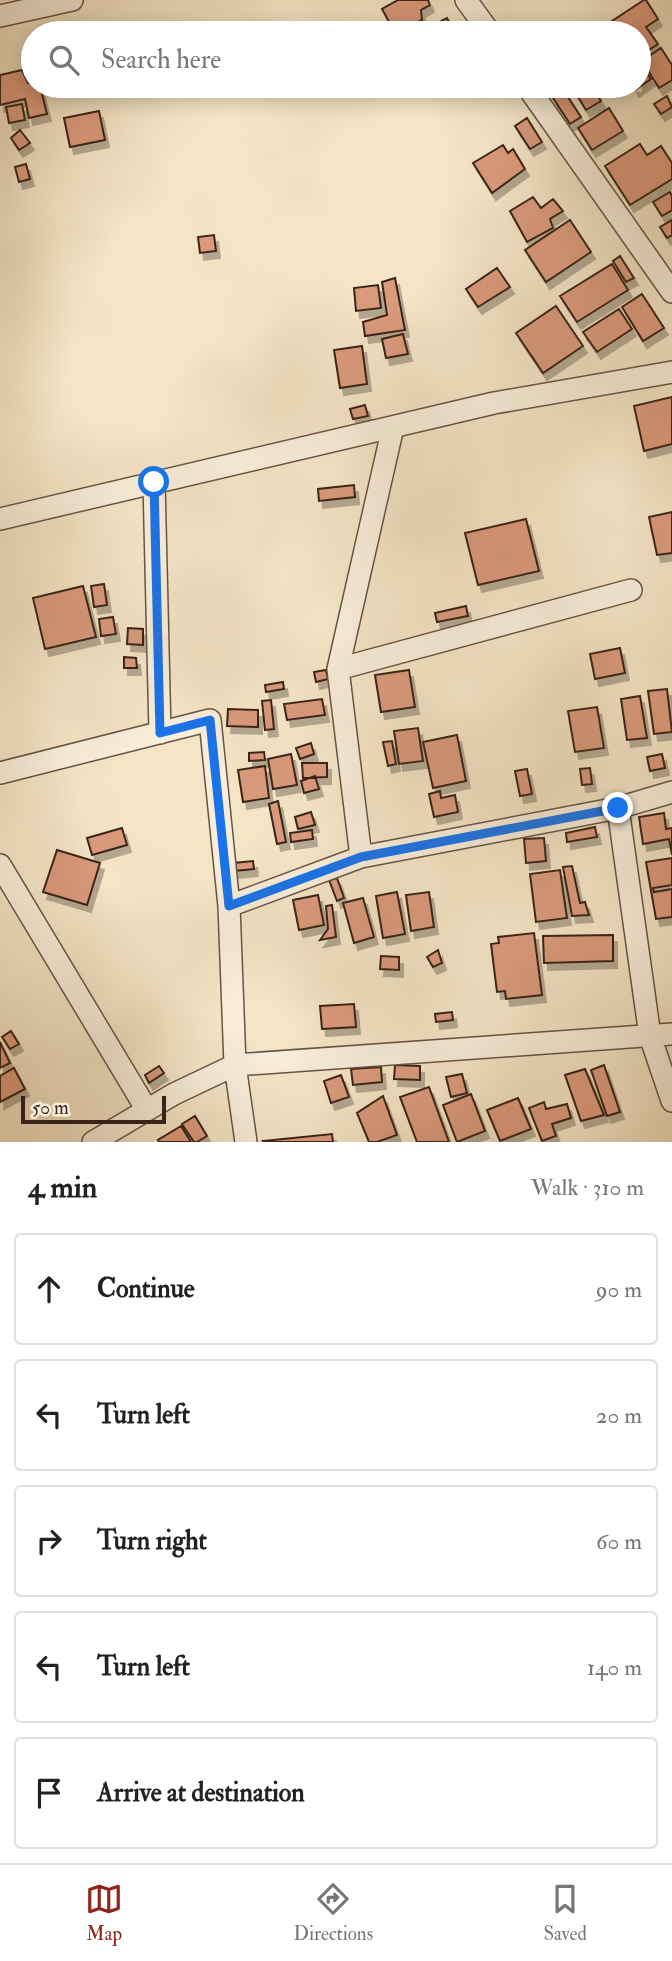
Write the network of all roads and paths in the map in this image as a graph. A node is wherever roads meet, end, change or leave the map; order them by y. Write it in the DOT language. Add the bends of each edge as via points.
graph roads {
  1 [pos="72,0"];
  2 [pos="466,0"];
  3 [pos="0,16"];
  4 [pos="481,21"];
  5 [pos="535,98"];
  6 [pos="672,292"];
  7 [pos="672,372"];
  8 [pos="393,427"];
  9 [pos="154,482"];
  10 [pos="0,519"];
  11 [pos="631,590"];
  12 [pos="338,669"];
  13 [pos="160,733"];
  14 [pos="0,773"];
  15 [pos="672,792"];
  16 [pos="618,808"];
  17 [pos="361,857"];
  18 [pos="0,865"];
  19 [pos="229,906"];
  20 [pos="672,1034"];
  21 [pos="650,1036"];
  22 [pos="235,1065"];
  23 [pos="672,1101"];
  24 [pos="147,1110"];
  25 [pos="93,1142"];
  26 [pos="246,1142"];
  1 -- 3 [label="street"];
  2 -- 4 [label="street"];
  5 -- 6 [label="street"];
  7 -- 8 [label="street" via="494,403"];
  8 -- 9 [label="street"];
  8 -- 12 [label="street"];
  9 -- 10 [label="street"];
  9 -- 13 [label="street"];
  11 -- 12 [label="street"];
  12 -- 17 [label="street"];
  13 -- 14 [label="street"];
  13 -- 19 [label="street" via="210,720"];
  15 -- 16 [label="street"];
  16 -- 17 [label="street"];
  16 -- 21 [label="street"];
  17 -- 19 [label="street"];
  18 -- 24 [label="street"];
  19 -- 22 [label="street"];
  20 -- 21 [label="street"];
  21 -- 22 [label="street"];
  21 -- 23 [label="street"];
  22 -- 24 [label="street"];
  22 -- 26 [label="street"];
  24 -- 25 [label="street"];
}
